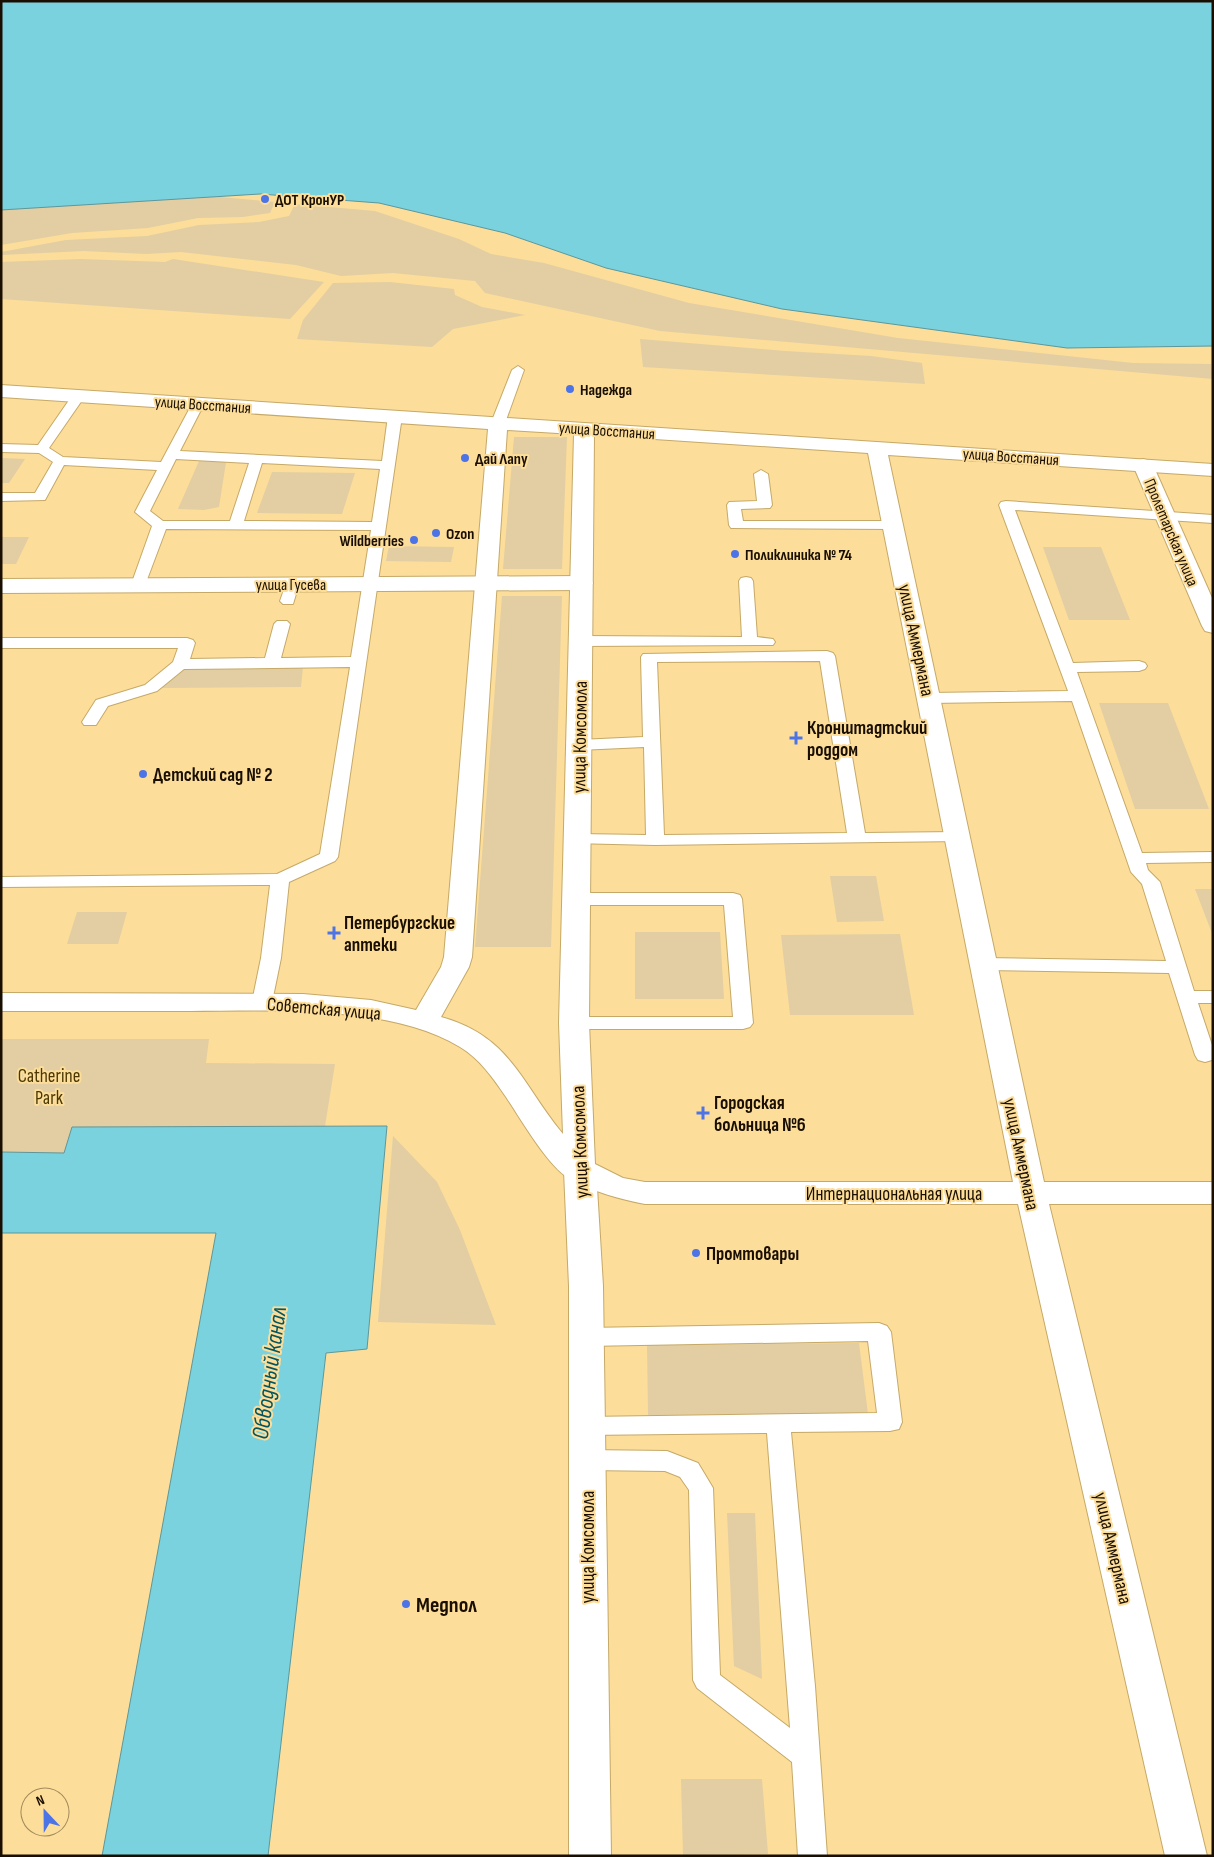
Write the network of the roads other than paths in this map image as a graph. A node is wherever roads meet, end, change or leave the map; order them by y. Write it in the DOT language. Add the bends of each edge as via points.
graph roads {
  1 [pos="518,370"];
  2 [pos="1,391"];
  3 [pos="79,396"];
  4 [pos="198,404"];
  5 [pos="395,416"];
  6 [pos="498,423"];
  7 [pos="584,429"];
  8 [pos="1,448"];
  9 [pos="877,448"];
  10 [pos="42,450"];
  11 [pos="257,459"];
  12 [pos="60,461"];
  13 [pos="167,461"];
  14 [pos="388,465"];
  15 [pos="1143,465"];
  16 [pos="1213,470"];
  17 [pos="761,474"];
  18 [pos="1,497"];
  19 [pos="765,505"];
  20 [pos="1164,515"];
  21 [pos="1213,519"];
  22 [pos="160,525"];
  23 [pos="778,525"];
  24 [pos="893,525"];
  25 [pos="236,526"];
  26 [pos="378,526"];
  27 [pos="746,581"];
  28 [pos="582,583"];
  29 [pos="371,584"];
  30 [pos="486,584"];
  31 [pos="138,585"];
  32 [pos="1,586"];
  33 [pos="282,624"];
  34 [pos="1213,626"];
  35 [pos="581,641"];
  36 [pos="750,642"];
  37 [pos="767,642"];
  38 [pos="1,643"];
  39 [pos="358,662"];
  40 [pos="272,663"];
  41 [pos="180,664"];
  42 [pos="1139,666"];
  43 [pos="1067,668"];
  44 [pos="1078,696"];
  45 [pos="928,698"];
  46 [pos="90,722"];
  47 [pos="652,742"];
  48 [pos="579,745"];
  49 [pos="957,837"];
  50 [pos="857,838"];
  51 [pos="577,839"];
  52 [pos="655,840"];
  53 [pos="1213,857"];
  54 [pos="1135,858"];
  55 [pos="280,879"];
  56 [pos="1,882"];
  57 [pos="576,899"];
  58 [pos="983,964"];
  59 [pos="1178,967"];
  60 [pos="1187,997"];
  61 [pos="1213,997"];
  62 [pos="1,1002"];
  63 [pos="262,1002"];
  64 [pos="424,1021"];
  65 [pos="574,1023"];
  66 [pos="1206,1055"];
  67 [pos="580,1171"];
  68 [pos="1031,1193"];
  69 [pos="1213,1193"];
  70 [pos="586,1337"];
  71 [pos="778,1423"];
  72 [pos="586,1443"];
  73 [pos="806,1756"];
  74 [pos="590,1856"];
  75 [pos="813,1856"];
  76 [pos="1186,1856"];
  1 -- 6 [label="lane"];
  2 -- 3 [label="street, улица Восстания"];
  3 -- 4 [label="street, улица Восстания"];
  3 -- 10 [label="lane"];
  4 -- 5 [label="street, улица Восстания"];
  4 -- 13 [label="lane"];
  5 -- 6 [label="street, улица Восстания"];
  5 -- 14 [label="lane"];
  6 -- 7 [label="street, улица Восстания"];
  6 -- 30 [label="street"];
  7 -- 9 [label="street, улица Восстания"];
  7 -- 28 [label="street, улица Комсомола"];
  8 -- 10 [label="lane"];
  9 -- 15 [label="street, улица Восстания"];
  9 -- 24 [label="street, улица Аммермана"];
  10 -- 12 [label="lane"];
  11 -- 13 [label="lane"];
  11 -- 14 [label="lane"];
  11 -- 25 [label="lane"];
  12 -- 13 [label="lane"];
  12 -- 18 [label="lane" via="40,497"];
  13 -- 22 [label="lane" via="142,512"];
  14 -- 26 [label="lane"];
  15 -- 16 [label="street, улица Восстания"];
  15 -- 20 [label="street, Пролетарская улица"];
  17 -- 19 [label="lane"];
  19 -- 23 [label="lane" via="776,505"];
  19 -- 23 [label="lane" via="734,505 736,525"];
  20 -- 21 [label="lane"];
  20 -- 34 [label="street, Пролетарская улица"];
  20 -- 43 [label="lane" via="1006,505"];
  22 -- 25 [label="lane"];
  22 -- 31 [label="lane"];
  23 -- 24 [label="lane"];
  24 -- 45 [label="street, улица Аммермана"];
  25 -- 26 [label="lane"];
  26 -- 29 [label="lane"];
  27 -- 36 [label="lane"];
  28 -- 30 [label="street, улица Гусева"];
  28 -- 35 [label="street, улица Комсомола"];
  29 -- 30 [label="street, улица Гусева"];
  29 -- 31 [label="street, улица Гусева" via="290,593"];
  29 -- 39 [label="lane"];
  30 -- 64 [label="street" via="458,957 455,968"];
  31 -- 32 [label="street, улица Гусева"];
  33 -- 40 [label="lane"];
  35 -- 36 [label="lane"];
  35 -- 48 [label="street, улица Комсомола"];
  36 -- 37 [label="lane"];
  38 -- 41 [label="lane" via="187,643"];
  39 -- 40 [label="lane"];
  39 -- 55 [label="lane" via="329,857"];
  40 -- 41 [label="lane"];
  41 -- 46 [label="lane" via="151,688 102,703"];
  42 -- 43 [label="lane"];
  43 -- 44 [label="lane"];
  44 -- 45 [label="lane"];
  44 -- 54 [label="lane"];
  45 -- 49 [label="street, улица Аммермана"];
  47 -- 48 [label="lane"];
  47 -- 50 [label="lane" via="649,657 827,656"];
  47 -- 52 [label="lane"];
  48 -- 51 [label="street, улица Комсомола"];
  49 -- 50 [label="lane"];
  49 -- 58 [label="street, улица Аммермана"];
  50 -- 52 [label="lane"];
  51 -- 52 [label="lane"];
  51 -- 57 [label="street, улица Комсомола"];
  53 -- 54 [label="lane"];
  54 -- 59 [label="lane" via="1140,872 1151,882"];
  55 -- 56 [label="lane"];
  55 -- 63 [label="lane"];
  57 -- 65 [label="street, улица Комсомола"];
  57 -- 65 [label="lane" via="733,899 743,1023"];
  58 -- 59 [label="lane"];
  58 -- 68 [label="street, улица Аммермана"];
  59 -- 60 [label="lane"];
  60 -- 61 [label="lane"];
  60 -- 66 [label="lane"];
  62 -- 63 [label="street, Советская улица"];
  63 -- 64 [label="street, Советская улица" via="346,1008"];
  64 -- 67 [label="street, Советская улица" via="465,1036 484,1049 500,1066 559,1151"];
  65 -- 67 [label="street, улица Комсомола"];
  67 -- 68 [label="street, Интернациональная улица" via="608,1186 645,1193"];
  67 -- 70 [label="street, улица Комсомола"];
  68 -- 69 [label="street, Интернациональная улица"];
  68 -- 76 [label="street, улица Аммермана"];
  70 -- 71 [label="lane" via="879,1332 890,1422"];
  70 -- 72 [label="street, улица Комсомола"];
  71 -- 72 [label="lane"];
  71 -- 73 [label="lane"];
  72 -- 73 [label="lane" via="667,1461 689,1470 701,1488 707,1680"];
  72 -- 74 [label="street, улица Комсомола"];
  73 -- 75 [label="lane"];
}
